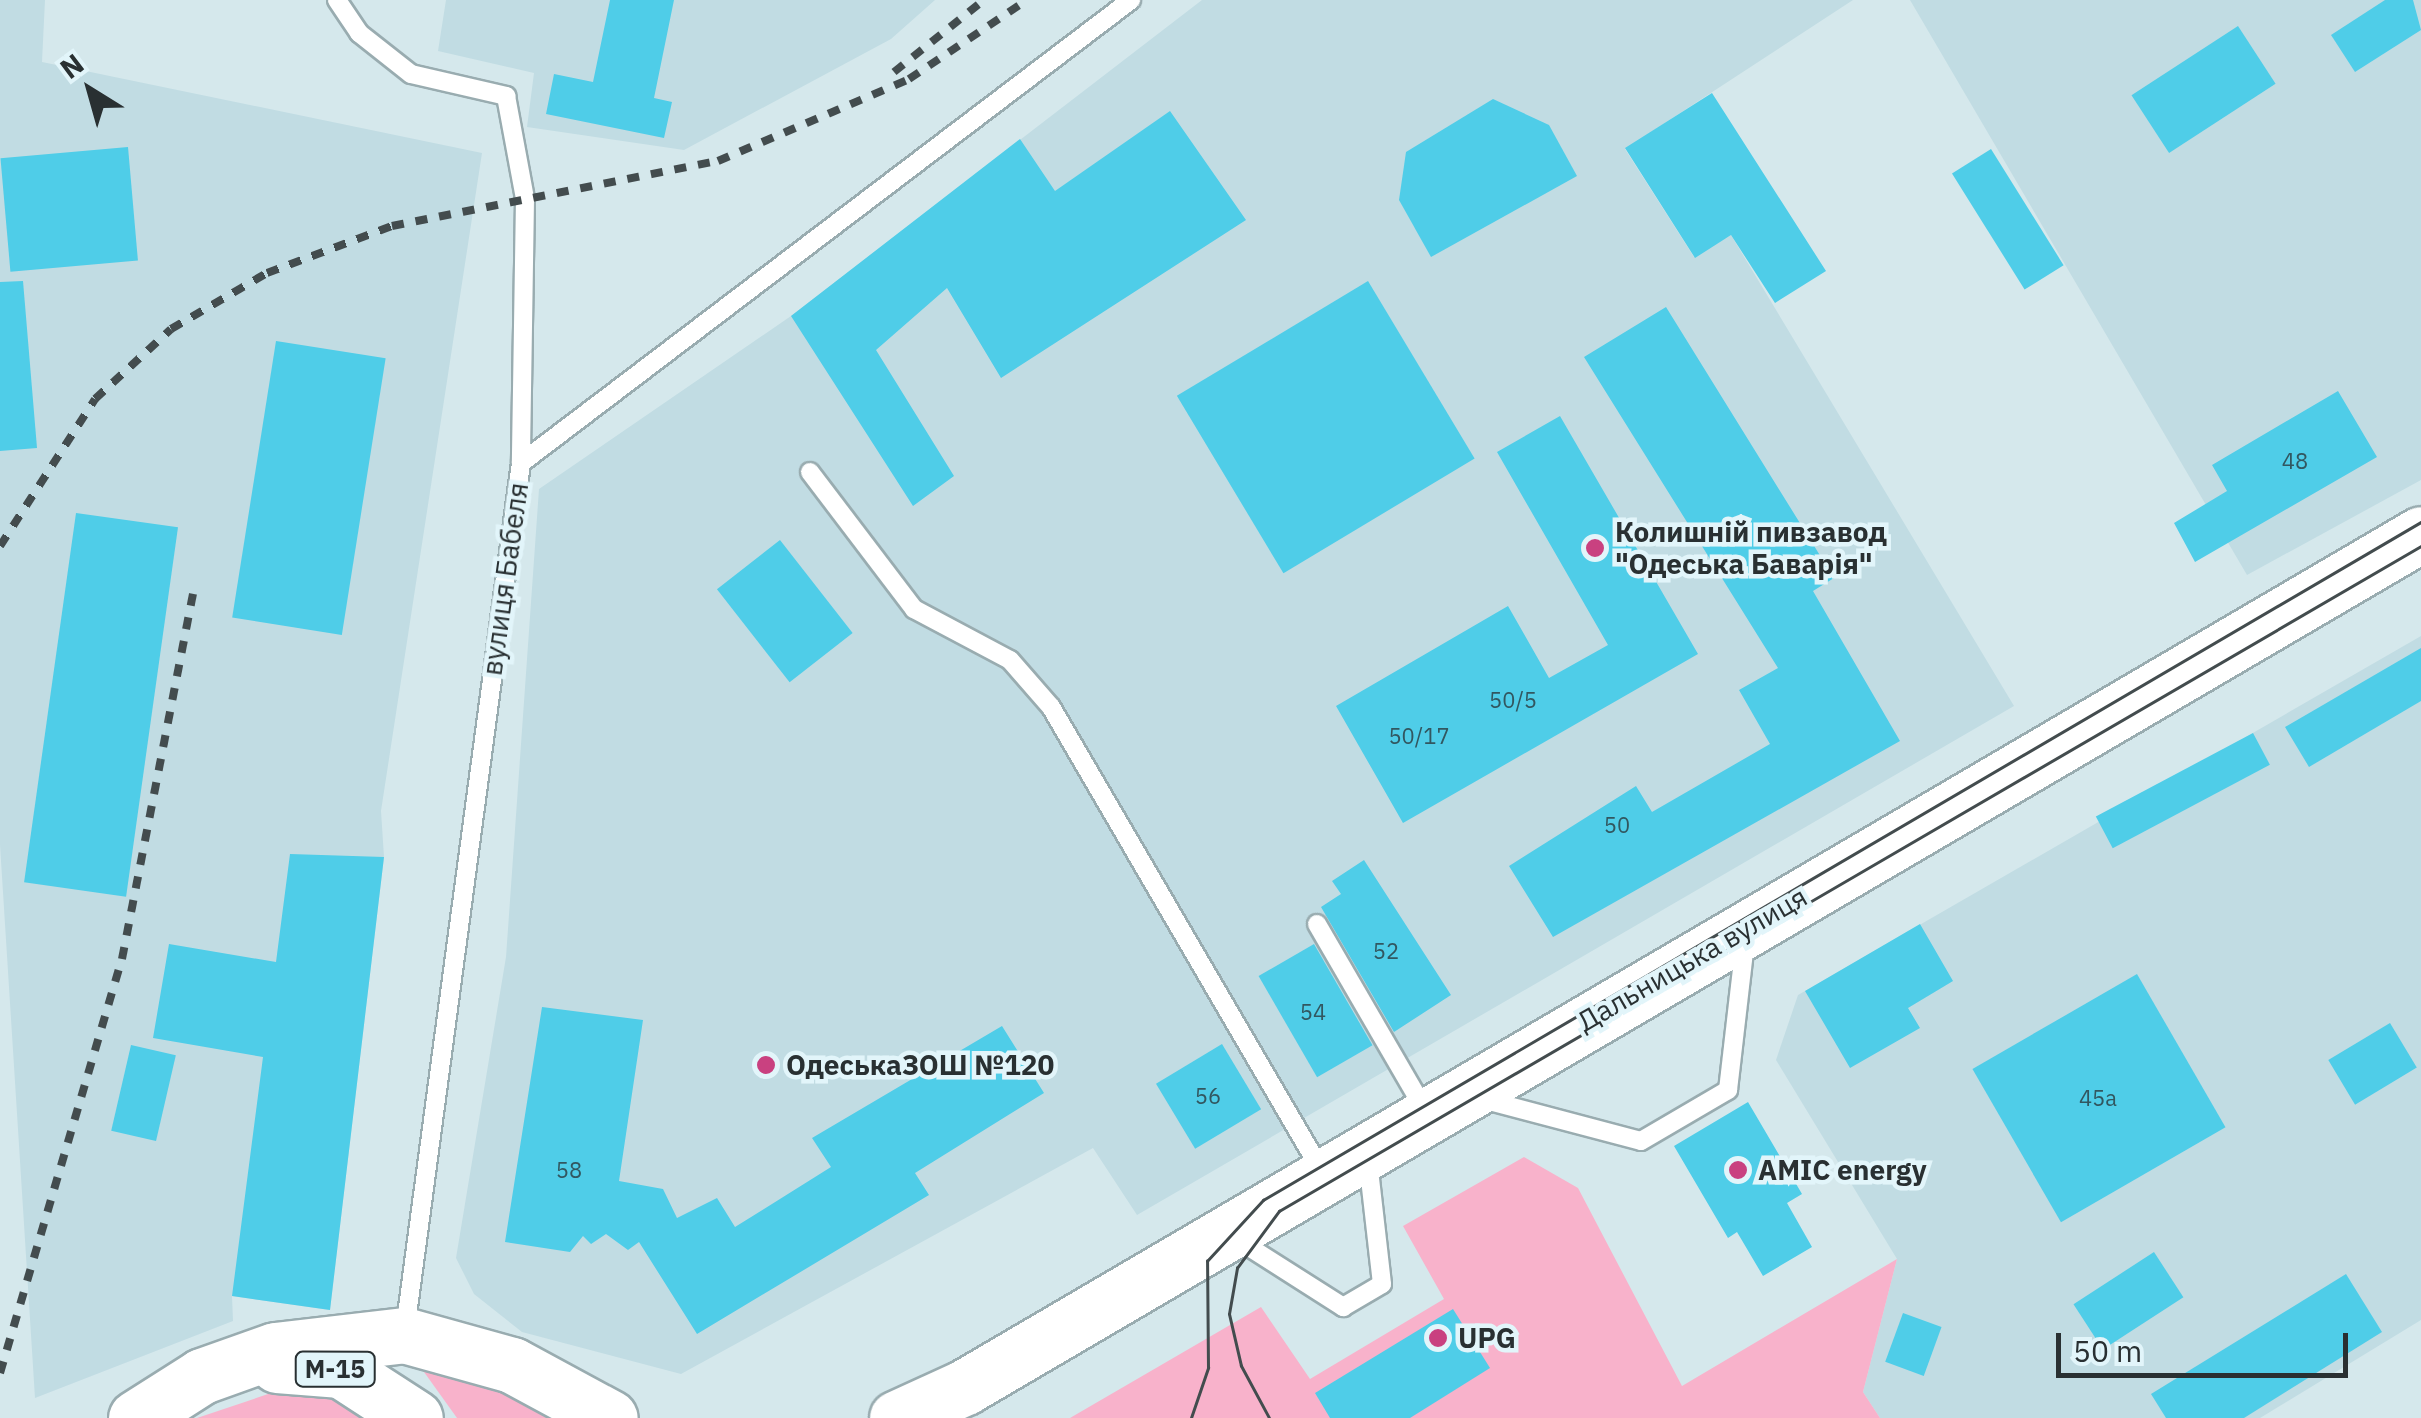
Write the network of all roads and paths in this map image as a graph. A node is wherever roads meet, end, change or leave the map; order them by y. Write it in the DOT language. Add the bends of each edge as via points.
graph roads {
  1 [pos="337,0"];
  2 [pos="1130,0"];
  3 [pos="521,463"];
  4 [pos="810,472"];
  5 [pos="2421,534"];
  6 [pos="1317,924"];
  7 [pos="1747,928"];
  8 [pos="1445,1104"];
  9 [pos="1345,1162"];
  10 [pos="1224,1233"];
  11 [pos="404,1335"];
  12 [pos="239,1363"];
  13 [pos="950,1402"];
  14 [pos="136,1418"];
  15 [pos="415,1418"];
  16 [pos="610,1418"];
  17 [pos="897,1418"];
  1 -- 3 [label="lane" via="359,33 411,74 506,96 526,199"];
  2 -- 3 [label="lane, вулиця Бабеля"];
  3 -- 11 [label="lane, вулиця Бабеля"];
  4 -- 9 [label="lane" via="914,609 1010,660 1051,707"];
  5 -- 7 [label="main road, Дальницька вулиця"];
  6 -- 8 [label="lane"];
  7 -- 8 [label="main road, Дальницька вулиця"];
  7 -- 8 [label="lane" via="1728,1090 1655,1133 1640,1141"];
  8 -- 9 [label="main road, Дальницька вулиця"];
  9 -- 10 [label="main road, Дальницька вулиця"];
  9 -- 10 [label="lane" via="1382,1284 1343,1307 1288,1264"];
  10 -- 13 [label="main road, Дальницька вулиця"];
  11 -- 12 [label="main road" via="315,1340"];
  11 -- 16 [label="main road" via="512,1365"];
  12 -- 14 [label="main road"];
  12 -- 15 [label="main road, М-15" via="341,1370"];
  13 -- 17 [label="main road, Дальницька вулиця"];
}
